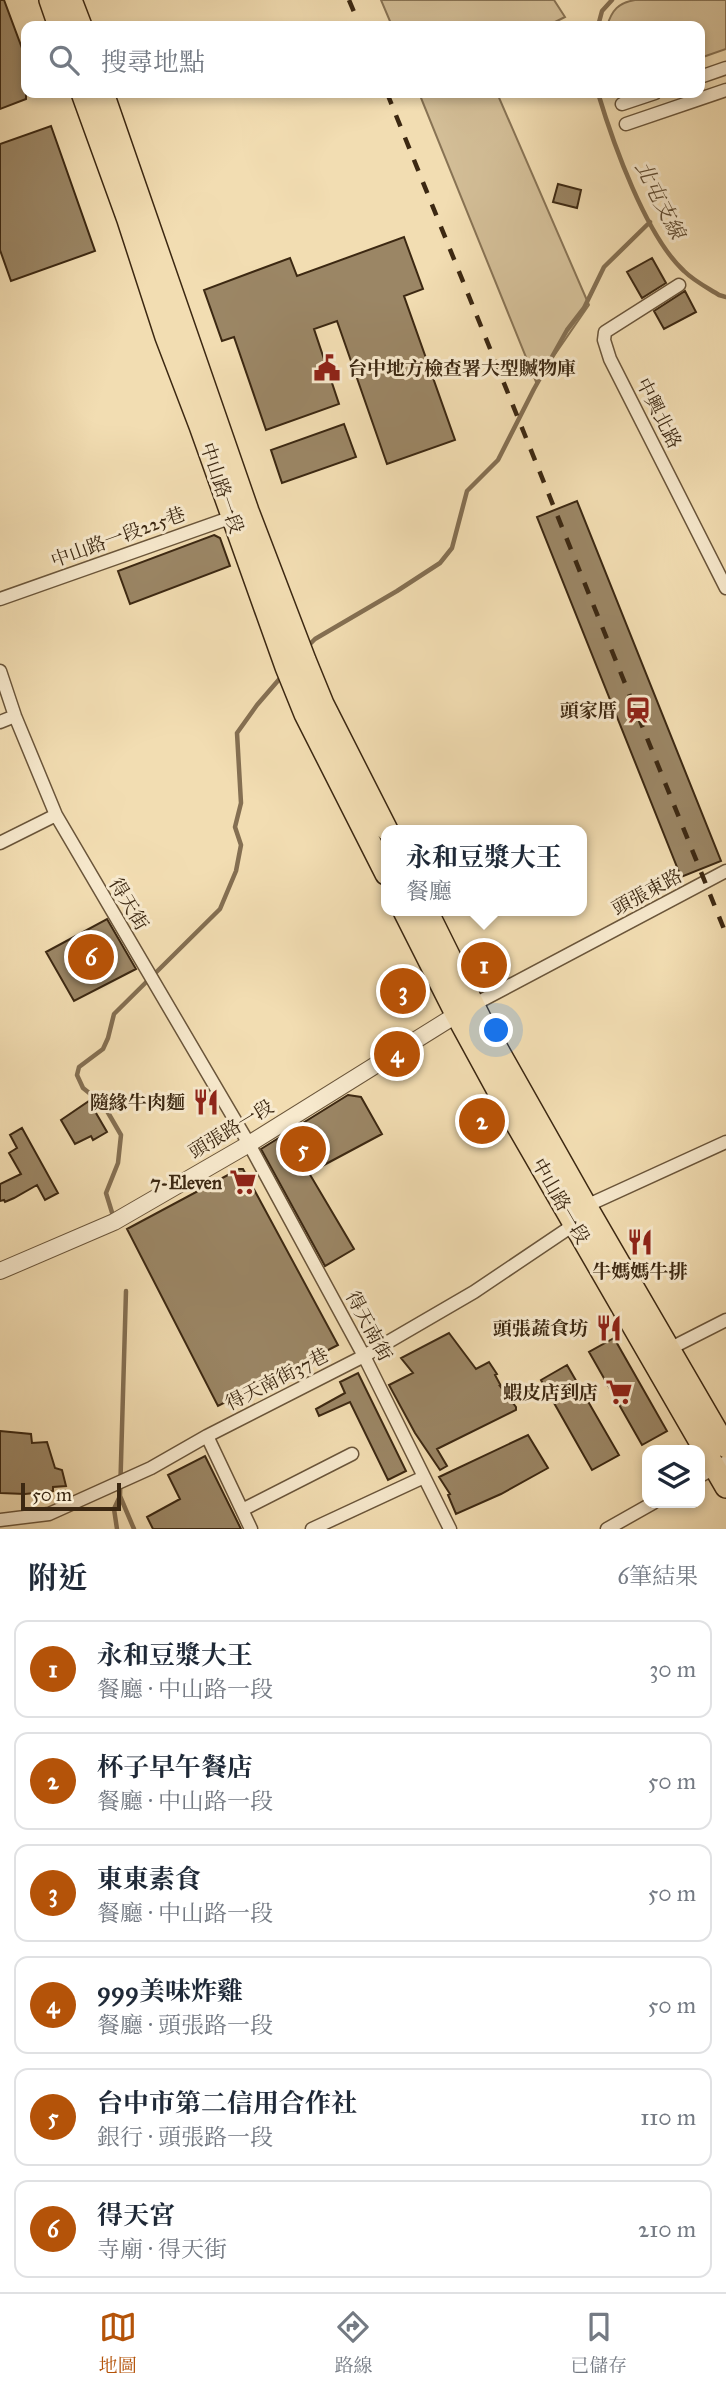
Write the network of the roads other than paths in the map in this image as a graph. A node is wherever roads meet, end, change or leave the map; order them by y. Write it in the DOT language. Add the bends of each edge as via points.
graph roads {
  1 [pos="50,0"];
  2 [pos="72,0"];
  3 [pos="57,21"];
  4 [pos="78,21"];
  5 [pos="726,68"];
  6 [pos="705,75"];
  7 [pos="726,90"];
  8 [pos="705,97"];
  9 [pos="84,98"];
  10 [pos="105,98"];
  11 [pos="640,98"];
  12 [pos="702,98"];
  13 [pos="622,104"];
  14 [pos="626,124"];
  15 [pos="679,285"];
  16 [pos="240,514"];
  17 [pos="726,587"];
  18 [pos="0,599"];
  19 [pos="0,671"];
  20 [pos="15,716"];
  21 [pos="0,722"];
  22 [pos="56,815"];
  23 [pos="384,825"];
  24 [pos="0,844"];
  25 [pos="381,864"];
  26 [pos="726,871"];
  27 [pos="407,916"];
  28 [pos="429,916"];
  29 [pos="465,1010"];
  30 [pos="726,1142"];
  31 [pos="249,1144"];
  32 [pos="580,1215"];
  33 [pos="0,1271"];
  34 [pos="726,1321"];
  35 [pos="669,1349"];
  36 [pos="364,1356"];
  37 [pos="207,1436"];
  38 [pos="726,1447"];
  39 [pos="352,1454"];
  40 [pos="714,1469"];
  41 [pos="425,1477"];
  42 [pos="726,1487"];
  43 [pos="644,1508"];
  44 [pos="242,1510"];
  45 [pos="0,1520"];
  46 [pos="251,1529"];
  47 [pos="312,1529"];
  48 [pos="450,1529"];
  49 [pos="607,1529"];
  1 -- 3 [label="main road"];
  2 -- 4 [label="main road"];
  5 -- 6 [label="street"];
  7 -- 8 [label="street"];
  9 -- 16 [label="main road, 中山路一段" via="166,337"];
  10 -- 16 [label="main road, 中山路一段"];
  11 -- 13 [label="street"];
  12 -- 14 [label="street"];
  15 -- 17 [label="street, 中興北路" via="606,331 604,340"];
  16 -- 18 [label="street, 中山路一段225巷"];
  16 -- 23 [label="main road, 中山路一段" via="323,704"];
  16 -- 25 [label="main road, 中山路一段" via="286,667"];
  19 -- 20 [label="street, 得天街"];
  20 -- 21 [label="street"];
  20 -- 22 [label="street, 得天街"];
  22 -- 24 [label="street"];
  22 -- 31 [label="street, 得天街"];
  26 -- 29 [label="street, 頭張東路"];
  27 -- 29 [label="main road, 中山路一段"];
  28 -- 29 [label="main road, 中山路一段"];
  29 -- 31 [label="street, 頭張路一段"];
  29 -- 32 [label="main road, 中山路一段"];
  30 -- 32 [label="street, 得天南街37巷"];
  31 -- 33 [label="street, 頭張路一段" via="114,1222"];
  31 -- 36 [label="street, 得天南街"];
  32 -- 35 [label="main road, 中山路一段"];
  32 -- 36 [label="street, 得天南街37巷" via="474,1292"];
  32 -- 40 [label="main road, 中山路一段"];
  34 -- 35 [label="street"];
  35 -- 38 [label="main road, 中山路一段"];
  36 -- 37 [label="street, 得天南街37巷"];
  36 -- 41 [label="street, 得天南街"];
  37 -- 44 [label="street"];
  37 -- 45 [label="street, 得天南街37巷" via="151,1468 49,1514"];
  39 -- 44 [label="street"];
  40 -- 42 [label="main road, 中山路一段"];
  41 -- 47 [label="street"];
  41 -- 48 [label="street, 得天南街"];
  43 -- 49 [label="street"];
  44 -- 46 [label="street"];
}
